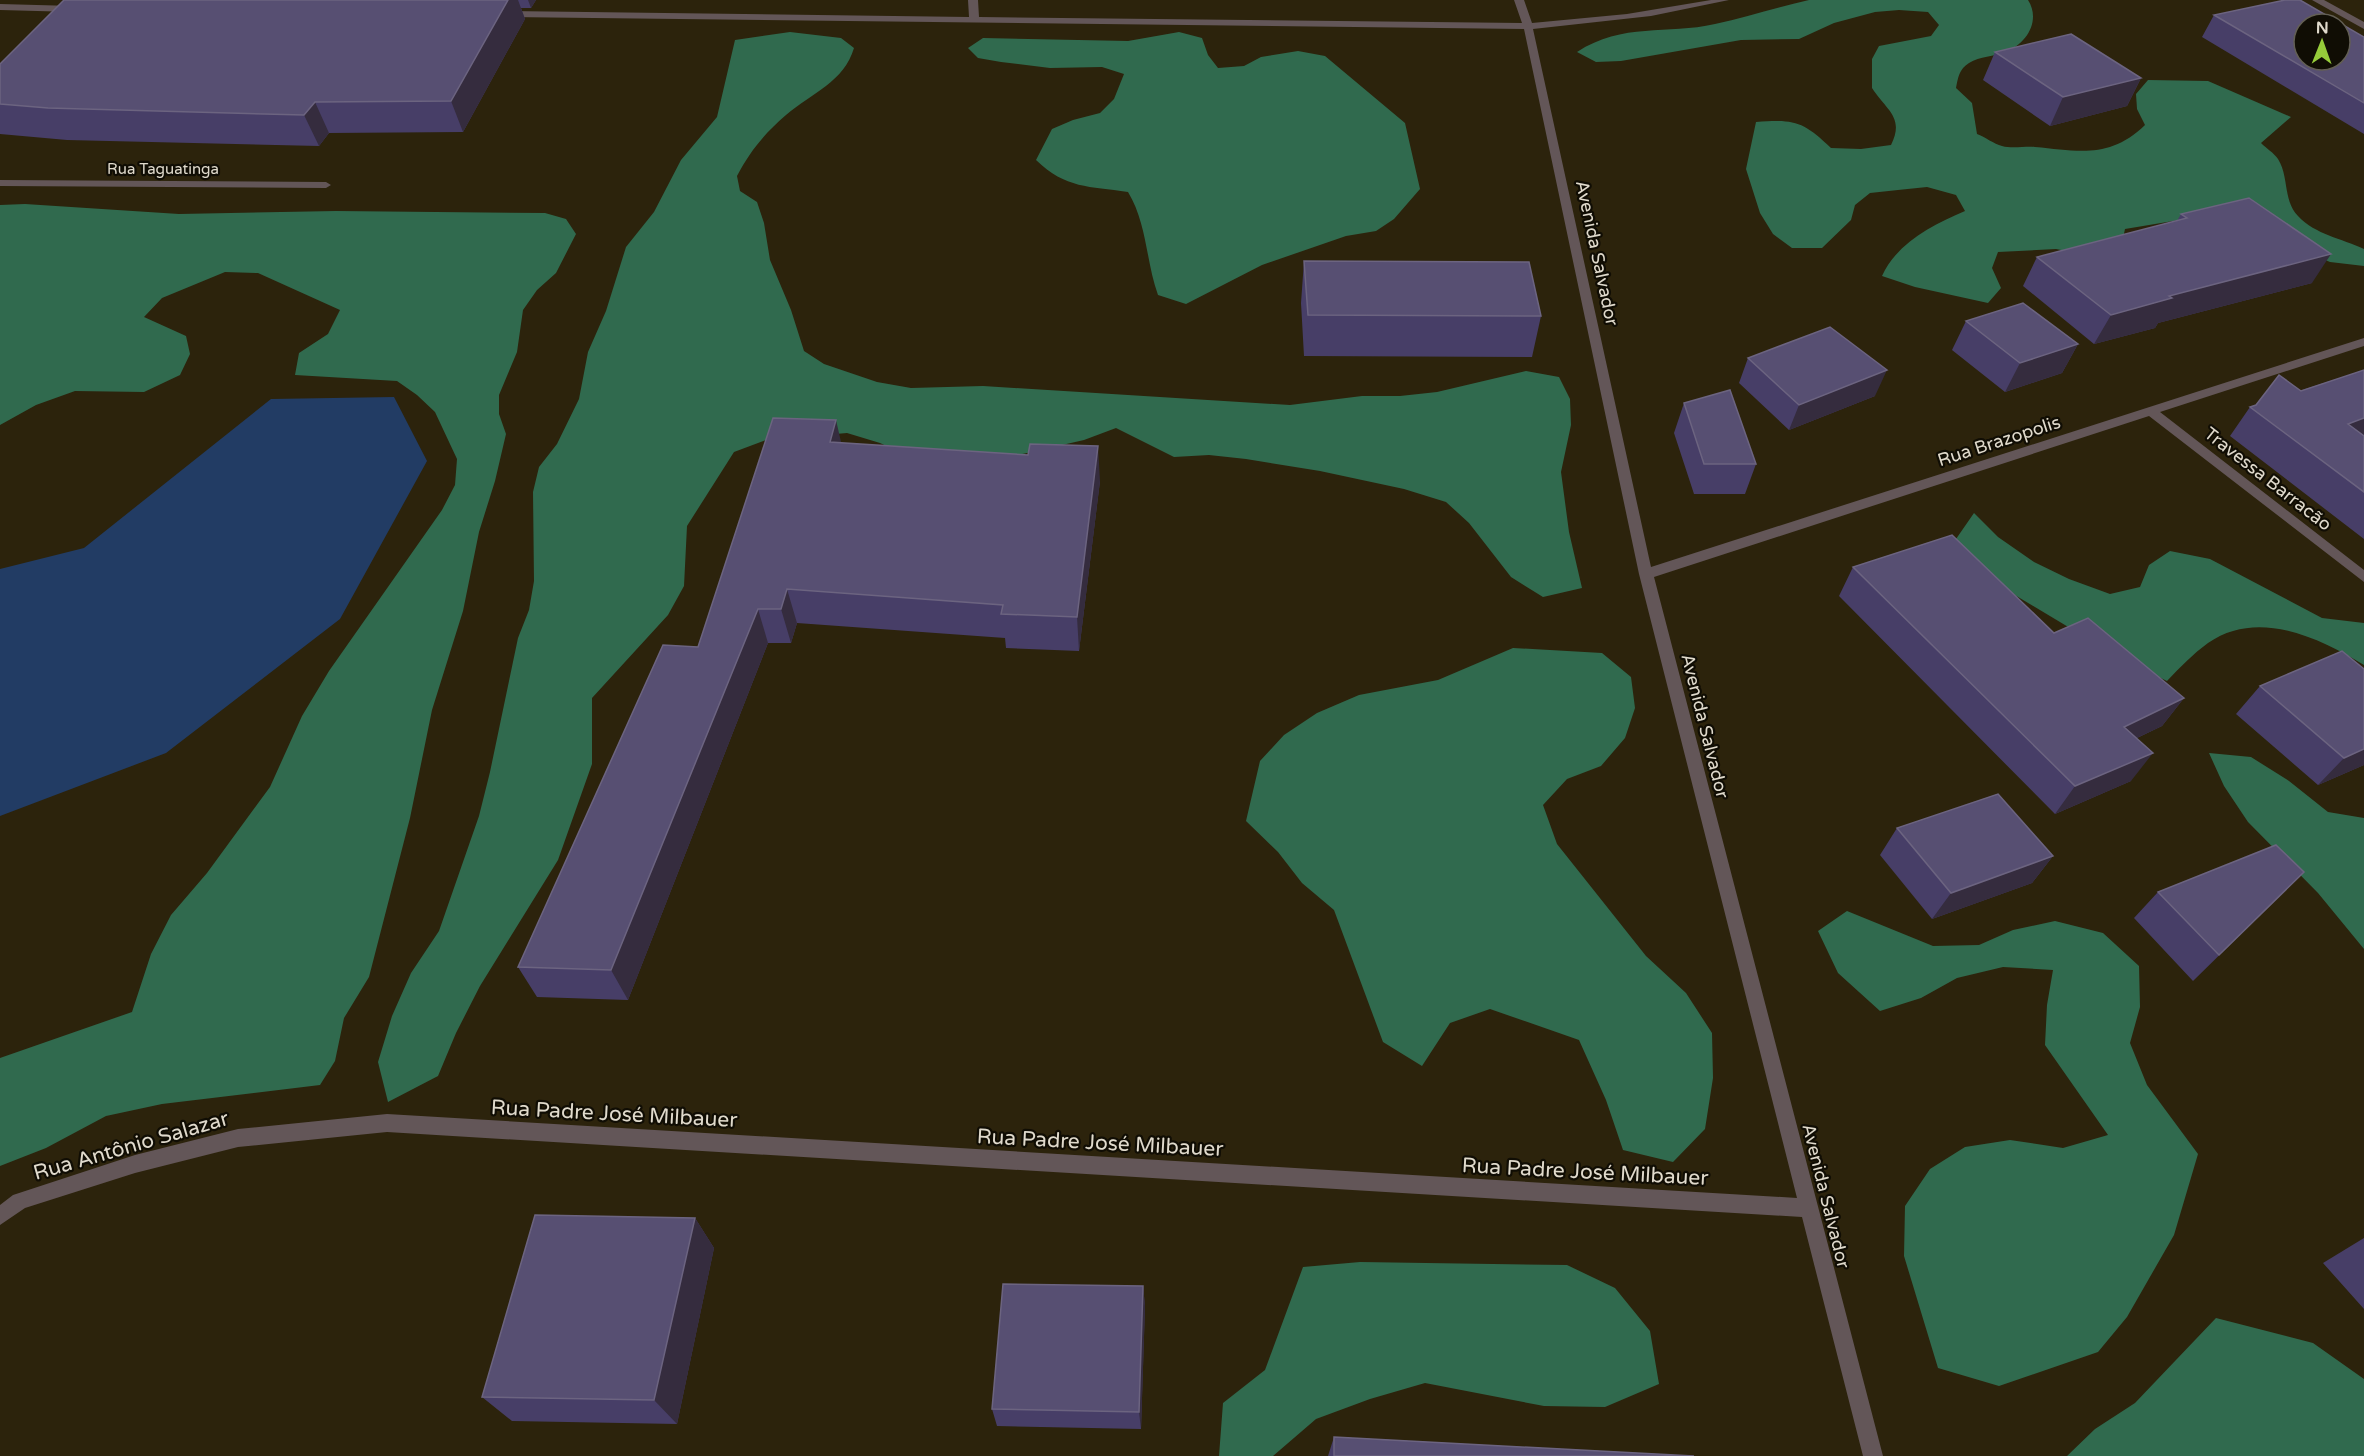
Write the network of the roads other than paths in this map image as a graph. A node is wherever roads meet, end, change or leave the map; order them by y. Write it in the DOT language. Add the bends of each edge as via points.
graph roads {
  1 [pos="974,0"];
  2 [pos="1520,0"];
  3 [pos="1724,0"];
  4 [pos="2317,0"];
  5 [pos="0,8"];
  6 [pos="80,9"];
  7 [pos="489,14"];
  8 [pos="974,18"];
  9 [pos="1528,26"];
  10 [pos="2364,26"];
  11 [pos="0,183"];
  12 [pos="326,185"];
  13 [pos="2364,342"];
  14 [pos="2151,411"];
  15 [pos="1646,574"];
  16 [pos="2364,577"];
  17 [pos="387,1123"];
  18 [pos="1809,1208"];
  19 [pos="0,1216"];
  20 [pos="1873,1456"];
  1 -- 8 [label="street"];
  2 -- 9 [label="street, Avenida Salvador"];
  3 -- 9 [label="street" via="1659,14"];
  4 -- 10 [label="street"];
  5 -- 6 [label="street"];
  7 -- 8 [label="street"];
  8 -- 9 [label="street"];
  9 -- 15 [label="street, Avenida Salvador"];
  11 -- 12 [label="street, Rua Taguatinga"];
  13 -- 14 [label="street, Rua Brazopolis"];
  14 -- 15 [label="street, Rua Brazopolis"];
  14 -- 16 [label="street, Travessa Barracão"];
  15 -- 18 [label="street, Avenida Salvador"];
  17 -- 18 [label="street, Rua Padre José Milbauer"];
  17 -- 19 [label="street, Rua Antônio Salazar" via="238,1138 135,1164 20,1202"];
  18 -- 20 [label="street, Avenida Salvador"];
}
